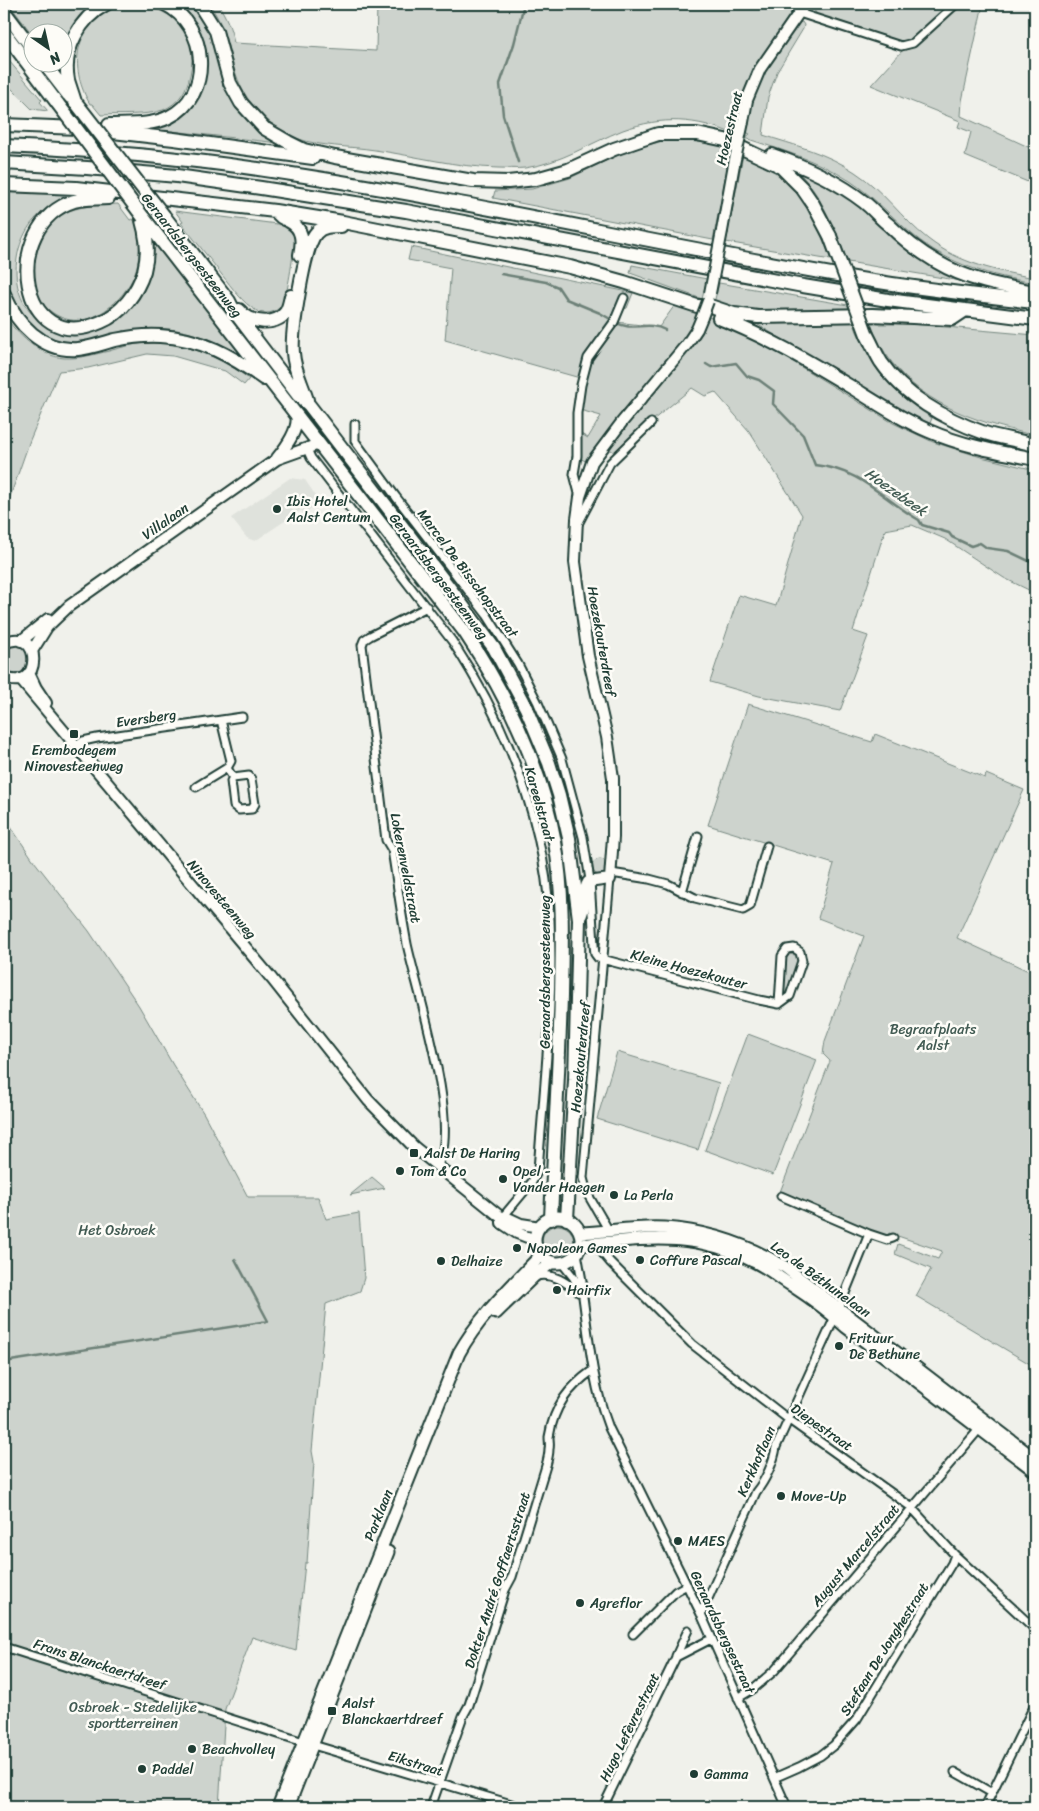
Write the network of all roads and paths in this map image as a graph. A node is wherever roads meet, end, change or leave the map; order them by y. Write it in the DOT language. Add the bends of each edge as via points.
graph roads {
  1 [pos="106,4"];
  2 [pos="165,4"];
  3 [pos="199,4"];
  4 [pos="805,4"];
  5 [pos="956,4"];
  6 [pos="4,11"];
  7 [pos="799,13"];
  8 [pos="4,32"];
  9 [pos="22,35"];
  10 [pos="4,45"];
  11 [pos="22,58"];
  12 [pos="22,61"];
  13 [pos="32,72"];
  14 [pos="51,72"];
  15 [pos="76,103"];
  16 [pos="4,124"];
  17 [pos="78,128"];
  18 [pos="4,146"];
  19 [pos="748,150"];
  20 [pos="335,157"];
  21 [pos="4,163"];
  22 [pos="4,185"];
  23 [pos="133,196"];
  24 [pos="275,210"];
  25 [pos="143,217"];
  26 [pos="351,224"];
  27 [pos="1035,292"];
  28 [pos="4,294"];
  29 [pos="624,298"];
  30 [pos="229,300"];
  31 [pos="1035,302"];
  32 [pos="704,304"];
  33 [pos="964,311"];
  34 [pos="1035,319"];
  35 [pos="277,390"];
  36 [pos="309,405"];
  37 [pos="296,414"];
  38 [pos="651,423"];
  39 [pos="355,424"];
  40 [pos="1035,444"];
  41 [pos="313,446"];
  42 [pos="277,459"];
  43 [pos="1035,459"];
  44 [pos="580,497"];
  45 [pos="577,527"];
  46 [pos="426,608"];
  47 [pos="49,621"];
  48 [pos="22,641"];
  49 [pos="4,642"];
  50 [pos="32,651"];
  51 [pos="30,673"];
  52 [pos="4,677"];
  53 [pos="20,679"];
  54 [pos="53,717"];
  55 [pos="242,717"];
  56 [pos="221,720"];
  57 [pos="76,746"];
  58 [pos="226,768"];
  59 [pos="233,778"];
  60 [pos="196,786"];
  61 [pos="698,836"];
  62 [pos="767,846"];
  63 [pos="610,876"];
  64 [pos="590,880"];
  65 [pos="682,892"];
  66 [pos="579,919"];
  67 [pos="602,958"];
  68 [pos="779,1004"];
  69 [pos="437,1166"];
  70 [pos="781,1196"];
  71 [pos="502,1218"];
  72 [pos="566,1219"];
  73 [pos="545,1223"];
  74 [pos="609,1231"];
  75 [pos="580,1233"];
  76 [pos="869,1234"];
  77 [pos="893,1238"];
  78 [pos="535,1240"];
  79 [pos="595,1244"];
  80 [pos="579,1249"];
  81 [pos="541,1255"];
  82 [pos="557,1263"];
  83 [pos="533,1277"];
  84 [pos="581,1295"];
  85 [pos="837,1312"];
  86 [pos="593,1370"];
  87 [pos="788,1419"];
  88 [pos="983,1425"];
  89 [pos="1035,1459"];
  90 [pos="1035,1471"];
  91 [pos="912,1507"];
  92 [pos="955,1555"];
  93 [pos="687,1585"];
  94 [pos="701,1614"];
  95 [pos="1035,1629"];
  96 [pos="688,1630"];
  97 [pos="633,1634"];
  98 [pos="711,1639"];
  99 [pos="4,1647"];
  100 [pos="676,1657"];
  101 [pos="738,1698"];
  102 [pos="1035,1704"];
  103 [pos="308,1743"];
  104 [pos="956,1772"];
  105 [pos="774,1778"];
  106 [pos="439,1783"];
  107 [pos="992,1793"];
  108 [pos="278,1807"];
  109 [pos="288,1807"];
  110 [pos="431,1807"];
  111 [pos="521,1807"];
  112 [pos="603,1807"];
  113 [pos="787,1807"];
  114 [pos="985,1807"];
  1 -- 15 [label="highway" via="82,24 71,47 68,79"];
  2 -- 17 [label="highway" via="187,22 199,45 198,75 188,101 174,114 157,121"];
  3 -- 20 [label="highway" via="216,31 230,83 248,112 264,128 288,142 304,150"];
  4 -- 7 [label="street, Hoezestraat"];
  5 -- 7 [label="street" via="913,43 901,46"];
  6 -- 9 [label="highway"];
  7 -- 32 [label="street, Hoezestraat, bridge" via="760,69 747,100 722,231"];
  8 -- 11 [label="highway, Geraardsbergsesteenweg"];
  10 -- 12 [label="highway"];
  13 -- 25 [label="highway, Geraardsbergsesteenweg, bridge"];
  14 -- 15 [label="highway, Geraardsbergsesteenweg"];
  15 -- 30 [label="highway, Geraardsbergsesteenweg, bridge"];
  16 -- 17 [label="highway"];
  17 -- 20 [label="highway" via="328,160"];
  18 -- 31 [label="highway" via="146,156 264,170 412,194 821,272"];
  19 -- 20 [label="highway" via="725,140 698,134 658,134 568,170 536,179 508,182 473,181"];
  19 -- 27 [label="highway" via="784,159 848,190 938,263 988,283"];
  19 -- 40 [label="highway, bridge" via="780,166 813,204 830,236 867,335 881,362 903,387 935,410 982,432"];
  21 -- 33 [label="highway" via="159,175 261,188 406,211 803,286"];
  22 -- 23 [label="highway" via="76,188"];
  23 -- 24 [label="highway"];
  23 -- 25 [label="highway" via="72,202 52,212 37,225 22,252 21,269 26,296 36,310 50,322 70,328 93,326 115,314 132,298 144,271 147,249"];
  24 -- 26 [label="highway"];
  24 -- 30 [label="highway" via="281,218 295,225 302,240 287,309 275,320 262,321 246,316"];
  25 -- 35 [label="highway, Geraardsbergsesteenweg"];
  26 -- 32 [label="highway" via="570,267"];
  26 -- 36 [label="highway" via="330,226 317,232 307,253 294,312 292,352"];
  28 -- 35 [label="highway" via="23,326 38,338 57,346 80,349 150,336 187,339 225,353"];
  29 -- 44 [label="street, Hoezekouterdreef" via="614,322 588,358 582,385 574,474"];
  30 -- 36 [label="highway, Geraardsbergsesteenweg" via="298,395"];
  32 -- 33 [label="highway" via="734,314 758,317 873,315 952,319"];
  32 -- 43 [label="highway" via="706,312 761,335 929,431 985,449"];
  32 -- 44 [label="street, Hoezekouterdreef" via="697,330 592,462"];
  33 -- 34 [label="highway"];
  35 -- 37 [label="highway, Geraardsbergsesteenweg"];
  36 -- 66 [label="highway, Geraardsbergsesteenweg" via="471,616 507,670 538,734 559,795 569,838"];
  37 -- 41 [label="highway, Geraardsbergsesteenweg"];
  37 -- 42 [label="street, Villalaan" via="289,444"];
  38 -- 45 [label="street, Hoezekouterdreef" via="610,463"];
  39 -- 64 [label="street, Marcel De Bisschopstraat" via="356,441 487,615 518,664 562,759"];
  41 -- 42 [label="street, Villalaan"];
  41 -- 46 [label="street, Kareelstraat" via="311,458"];
  41 -- 73 [label="highway, Geraardsbergsesteenweg" via="447,610 481,657 524,740 544,800 555,842 563,919 559,1080"];
  42 -- 47 [label="street, Villalaan" via="64,607"];
  44 -- 45 [label="street, Hoezekouterdreef"];
  45 -- 63 [label="street, Hoezekouterdreef" via="575,562 581,611 613,778"];
  46 -- 69 [label="street, Lokerenveldstraat" via="370,636 362,645 386,840 392,850 407,942 441,1086 445,1140 442,1159"];
  46 -- 71 [label="street, Kareelstraat" via="472,670 502,729 530,803 546,879 550,920 550,992 538,1170"];
  47 -- 48 [label="street, Villalaan"];
  47 -- 50 [label="street, Villalaan"];
  48 -- 49 [label="street"];
  48 -- 50 [label="street"];
  50 -- 51 [label="street" via="34,662"];
  51 -- 53 [label="street"];
  51 -- 54 [label="street, Ninovesteenweg"];
  52 -- 53 [label="street"];
  53 -- 54 [label="street, Ninovesteenweg"];
  54 -- 57 [label="street, Ninovesteenweg"];
  55 -- 56 [label="street, Eversberg"];
  56 -- 57 [label="street, Eversberg" via="83,741"];
  56 -- 58 [label="street" via="231,761"];
  57 -- 69 [label="street, Ninovesteenweg" via="272,979 368,1100 403,1137"];
  58 -- 59 [label="street"];
  58 -- 60 [label="street"];
  59 -- 59 [label="street" via="234,806 239,810 252,809 255,804 251,778"];
  61 -- 65 [label="street"];
  62 -- 65 [label="street" via="748,908 743,910"];
  63 -- 64 [label="street"];
  63 -- 65 [label="street" via="649,879"];
  63 -- 67 [label="street, Hoezekouterdreef"];
  64 -- 66 [label="street" via="584,889 585,909"];
  64 -- 67 [label="street, Kleine Hoezekouter" via="595,954"];
  66 -- 72 [label="highway, Geraardsbergsesteenweg" via="575,1080"];
  67 -- 68 [label="street, Kleine Hoezekouter"];
  67 -- 74 [label="street, Hoezekouterdreef" via="583,1178 587,1193"];
  68 -- 68 [label="street" via="790,996 802,961 800,952 794,948 787,949 782,956"];
  69 -- 71 [label="street"];
  70 -- 76 [label="street"];
  71 -- 73 [label="street" via="521,1224"];
  71 -- 78 [label="street" via="502,1223"];
  72 -- 73 [label="main road"];
  72 -- 75 [label="main road"];
  73 -- 78 [label="main road"];
  74 -- 75 [label="main road, Leo de Béthunelaan"];
  74 -- 85 [label="main road, Leo de Béthunelaan" via="664,1228 707,1234 738,1244 784,1267"];
  75 -- 80 [label="main road"];
  76 -- 77 [label="street" via="887,1240"];
  76 -- 85 [label="street, Kerkhoflaan"];
  78 -- 81 [label="main road"];
  79 -- 80 [label="main road, Leo de Béthunelaan"];
  79 -- 85 [label="main road, Leo de Béthunelaan" via="644,1238 698,1242 741,1255 765,1267"];
  79 -- 87 [label="street, Diepestraat" via="692,1344"];
  80 -- 82 [label="main road" via="572,1259"];
  80 -- 84 [label="street, Geraardsbergsestraat" via="584,1292"];
  81 -- 82 [label="main road"];
  81 -- 103 [label="main road, Parklaan" via="488,1310 459,1353"];
  82 -- 83 [label="main road, Parklaan"];
  82 -- 84 [label="street, Geraardsbergsestraat" via="574,1278"];
  83 -- 84 [label="street" via="554,1276"];
  83 -- 103 [label="main road, Parklaan" via="484,1326 461,1365"];
  84 -- 86 [label="street, Geraardsbergsestraat"];
  85 -- 87 [label="street, Kerkhoflaan"];
  85 -- 88 [label="main road, Leo de Béthunelaan"];
  86 -- 93 [label="street, Geraardsbergsestraat" via="608,1428"];
  86 -- 106 [label="street, Dokter André Goffaertsstraat" via="571,1389 554,1418 546,1469 512,1577"];
  87 -- 91 [label="street, Diepestraat"];
  87 -- 94 [label="street, Kerkhoflaan"];
  88 -- 89 [label="main road, Leo de Béthunelaan"];
  88 -- 90 [label="main road, Leo de Béthunelaan"];
  88 -- 91 [label="street, August Marcelstraat"];
  91 -- 92 [label="street, Diepestraat"];
  91 -- 101 [label="street, August Marcelstraat" via="775,1670"];
  92 -- 95 [label="street, Diepestraat"];
  92 -- 105 [label="street, Stefaan De Jonghestraat" via="857,1720 820,1756"];
  93 -- 94 [label="street, Geraardsbergsestraat"];
  93 -- 97 [label="street" via="676,1591"];
  94 -- 98 [label="street, Geraardsbergsestraat"];
  96 -- 100 [label="street, Hugo Lefèvrestraat"];
  98 -- 100 [label="street"];
  98 -- 101 [label="street, Geraardsbergsestraat"];
  99 -- 103 [label="street, Frans Blanckaertdreef"];
  100 -- 112 [label="street, Hugo Lefèvrestraat"];
  101 -- 105 [label="street, Geraardsbergsestraat"];
  102 -- 107 [label="street"];
  103 -- 106 [label="street, Eikstraat"];
  103 -- 108 [label="main road, Parklaan"];
  103 -- 109 [label="main road, Parklaan"];
  104 -- 107 [label="street"];
  105 -- 113 [label="street, Geraardsbergsestraat"];
  106 -- 110 [label="street, Dokter André Goffaertsstraat"];
  106 -- 111 [label="street, Eikstraat"];
  107 -- 114 [label="street"];
}
